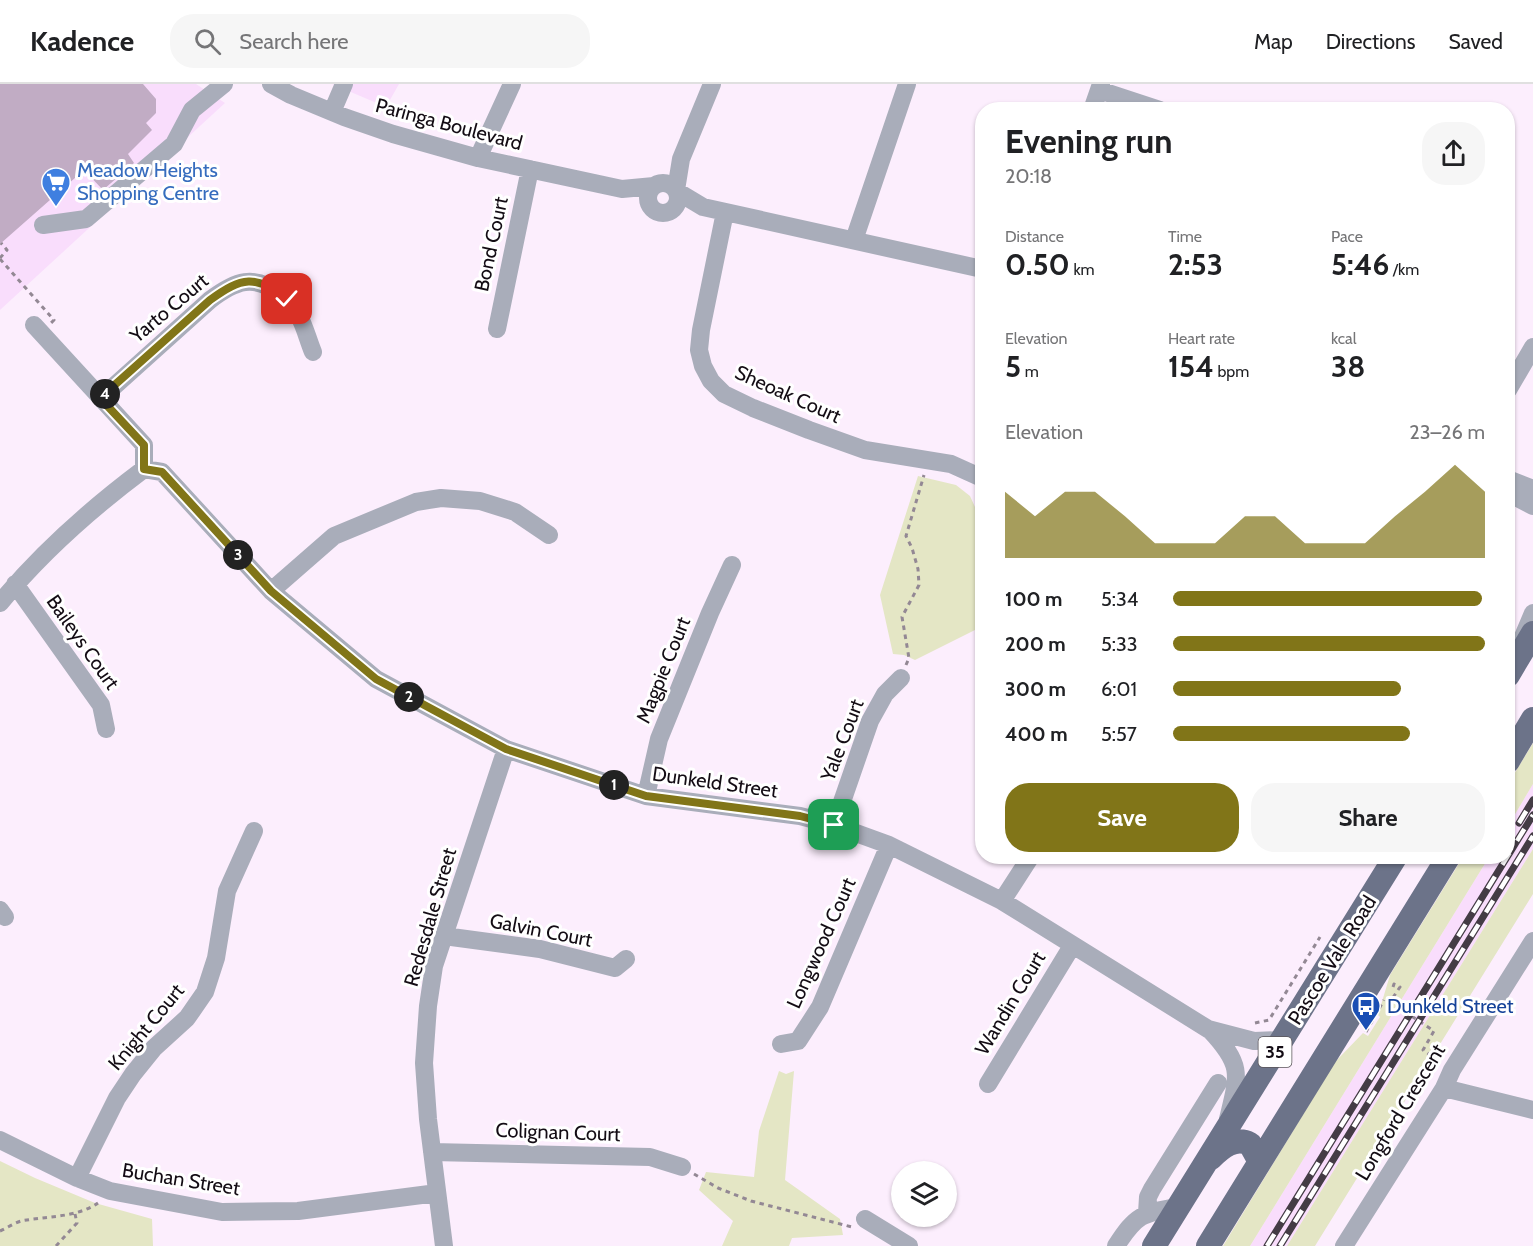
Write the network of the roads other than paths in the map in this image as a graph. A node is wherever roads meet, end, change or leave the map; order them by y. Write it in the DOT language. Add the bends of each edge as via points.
graph roads {
  1 [pos="224,84"];
  2 [pos="271,84"];
  3 [pos="344,84"];
  4 [pos="512,84"];
  5 [pos="712,84"];
  6 [pos="907,84"];
  7 [pos="1100,87"];
  8 [pos="1095,102"];
  9 [pos="1139,102"];
  10 [pos="332,112"];
  11 [pos="478,158"];
  12 [pos="681,159"];
  13 [pos="530,169"];
  14 [pos="655,185"];
  15 [pos="622,189"];
  16 [pos="677,191"];
  17 [pos="651,206"];
  18 [pos="703,207"];
  19 [pos="672,210"];
  20 [pos="725,212"];
  21 [pos="43,225"];
  22 [pos="854,240"];
  23 [pos="975,267"];
  24 [pos="37,329"];
  25 [pos="495,332"];
  26 [pos="1533,347"];
  27 [pos="313,352"];
  28 [pos="1515,378"];
  29 [pos="100,398"];
  30 [pos="153,471"];
  31 [pos="975,475"];
  32 [pos="1515,482"];
  33 [pos="1533,489"];
  34 [pos="1515,497"];
  35 [pos="1533,506"];
  36 [pos="549,535"];
  37 [pos="732,565"];
  38 [pos="15,584"];
  39 [pos="271,591"];
  40 [pos="0,603"];
  41 [pos="1533,613"];
  42 [pos="1528,641"];
  43 [pos="1515,663"];
  44 [pos="901,678"];
  45 [pos="1533,720"];
  46 [pos="106,729"];
  47 [pos="506,749"];
  48 [pos="1515,750"];
  49 [pos="646,796"];
  50 [pos="834,825"];
  51 [pos="254,831"];
  52 [pos="889,845"];
  53 [pos="1026,864"];
  54 [pos="1391,864"];
  55 [pos="1444,864"];
  56 [pos="1002,901"];
  57 [pos="444,936"];
  58 [pos="1533,941"];
  59 [pos="1072,946"];
  60 [pos="626,959"];
  61 [pos="1208,1029"];
  62 [pos="1283,1041"];
  63 [pos="782,1044"];
  64 [pos="1218,1083"];
  65 [pos="987,1084"];
  66 [pos="1444,1088"];
  67 [pos="1533,1110"];
  68 [pos="1224,1131"];
  69 [pos="0,1140"];
  70 [pos="432,1152"];
  71 [pos="1260,1162"];
  72 [pos="682,1167"];
  73 [pos="1201,1169"];
  74 [pos="77,1178"];
  75 [pos="437,1193"];
  76 [pos="1178,1207"];
  77 [pos="1147,1213"];
  78 [pos="871,1223"];
  79 [pos="444,1246"];
  80 [pos="909,1246"];
  81 [pos="1116,1246"];
  82 [pos="1154,1246"];
  83 [pos="1208,1246"];
  84 [pos="1344,1246"];
  1 -- 21 [label="street" via="192,110 174,144 86,219"];
  2 -- 10 [label="street, Paringa Boulevard"];
  3 -- 10 [label="street"];
  4 -- 11 [label="street"];
  5 -- 12 [label="street"];
  6 -- 22 [label="street"];
  7 -- 8 [label="street"];
  7 -- 9 [label="street"];
  10 -- 11 [label="street, Paringa Boulevard"];
  11 -- 13 [label="street, Paringa Boulevard"];
  12 -- 14 [label="street"];
  12 -- 16 [label="street"];
  13 -- 15 [label="street, Paringa Boulevard"];
  13 -- 25 [label="street, Bond Court"];
  14 -- 15 [label="street, Paringa Boulevard"];
  14 -- 16 [label="street" via="667,183"];
  14 -- 17 [label="street" via="648,195"];
  15 -- 17 [label="street, Paringa Boulevard"];
  16 -- 18 [label="street"];
  16 -- 19 [label="street" via="678,202"];
  17 -- 19 [label="street" via="661,213"];
  18 -- 19 [label="street"];
  18 -- 20 [label="street"];
  20 -- 22 [label="street"];
  20 -- 31 [label="street, Sheoak Court" via="699,350 711,381 724,394 808,430 865,450 951,464"];
  22 -- 23 [label="street"];
  24 -- 29 [label="street"];
  26 -- 28 [label="street"];
  27 -- 29 [label="street, Yarto Court" via="299,314 287,299 259,281 241,282 210,300"];
  29 -- 30 [label="street" via="144,445"];
  30 -- 38 [label="street" via="75,527"];
  30 -- 39 [label="street, Dunkeld Street"];
  32 -- 33 [label="street"];
  34 -- 35 [label="street"];
  36 -- 39 [label="street" via="515,512 480,501 441,498 416,502 334,536"];
  37 -- 49 [label="street, Magpie Court" via="659,739"];
  38 -- 40 [label="street"];
  38 -- 46 [label="street, Baileys Court" via="101,705"];
  39 -- 47 [label="street, Dunkeld Street" via="376,679"];
  41 -- 42 [label="street" via="1522,639"];
  42 -- 43 [label="main road"];
  44 -- 50 [label="street, Yale Court" via="885,694 870,721"];
  45 -- 48 [label="main road"];
  47 -- 49 [label="street, Dunkeld Street"];
  47 -- 57 [label="street, Redesdale Street"];
  49 -- 50 [label="street, Dunkeld Street" via="800,816"];
  50 -- 52 [label="street, Dunkeld Street"];
  51 -- 74 [label="street, Knight Court" via="228,891 216,958 205,992 187,1018 133,1074"];
  52 -- 56 [label="street, Dunkeld Street"];
  52 -- 63 [label="street, Longwood Court" via="820,1007 798,1041"];
  53 -- 56 [label="street"];
  54 -- 62 [label="main road, Pascoe Vale Road / 35"];
  55 -- 71 [label="main road, 35"];
  56 -- 59 [label="street, Dunkeld Street"];
  57 -- 60 [label="street, Galvin Court" via="540,949 615,968"];
  57 -- 70 [label="street, Redesdale Street" via="434,966 424,1063"];
  58 -- 66 [label="street, Longford Crescent"];
  59 -- 61 [label="street, Dunkeld Street"];
  59 -- 65 [label="street, Wandin Court"];
  61 -- 62 [label="street, Dunkeld Street" via="1254,1041"];
  61 -- 68 [label="street, Dunkeld Street" via="1226,1047 1236,1068 1235,1090"];
  62 -- 68 [label="main road, Pascoe Vale Road / 35"];
  64 -- 77 [label="street" via="1152,1189"];
  66 -- 67 [label="street"];
  66 -- 84 [label="street, Longford Crescent"];
  68 -- 73 [label="main road, Pascoe Vale Road / 35"];
  69 -- 74 [label="street, Buchan Street"];
  70 -- 72 [label="street, Colignan Court" via="650,1157"];
  70 -- 75 [label="street, Redesdale Street"];
  71 -- 73 [label="main road" via="1250,1144 1240,1141 1219,1150"];
  71 -- 83 [label="main road, 35"];
  73 -- 76 [label="main road, Pascoe Vale Road / 35"];
  74 -- 75 [label="street, Buchan Street" via="110,1191 222,1212 297,1211"];
  75 -- 79 [label="street, Redesdale Street"];
  76 -- 77 [label="street"];
  76 -- 82 [label="main road, Pascoe Vale Road / 35"];
  77 -- 81 [label="street" via="1134,1221"];
  78 -- 80 [label="street"];
}
